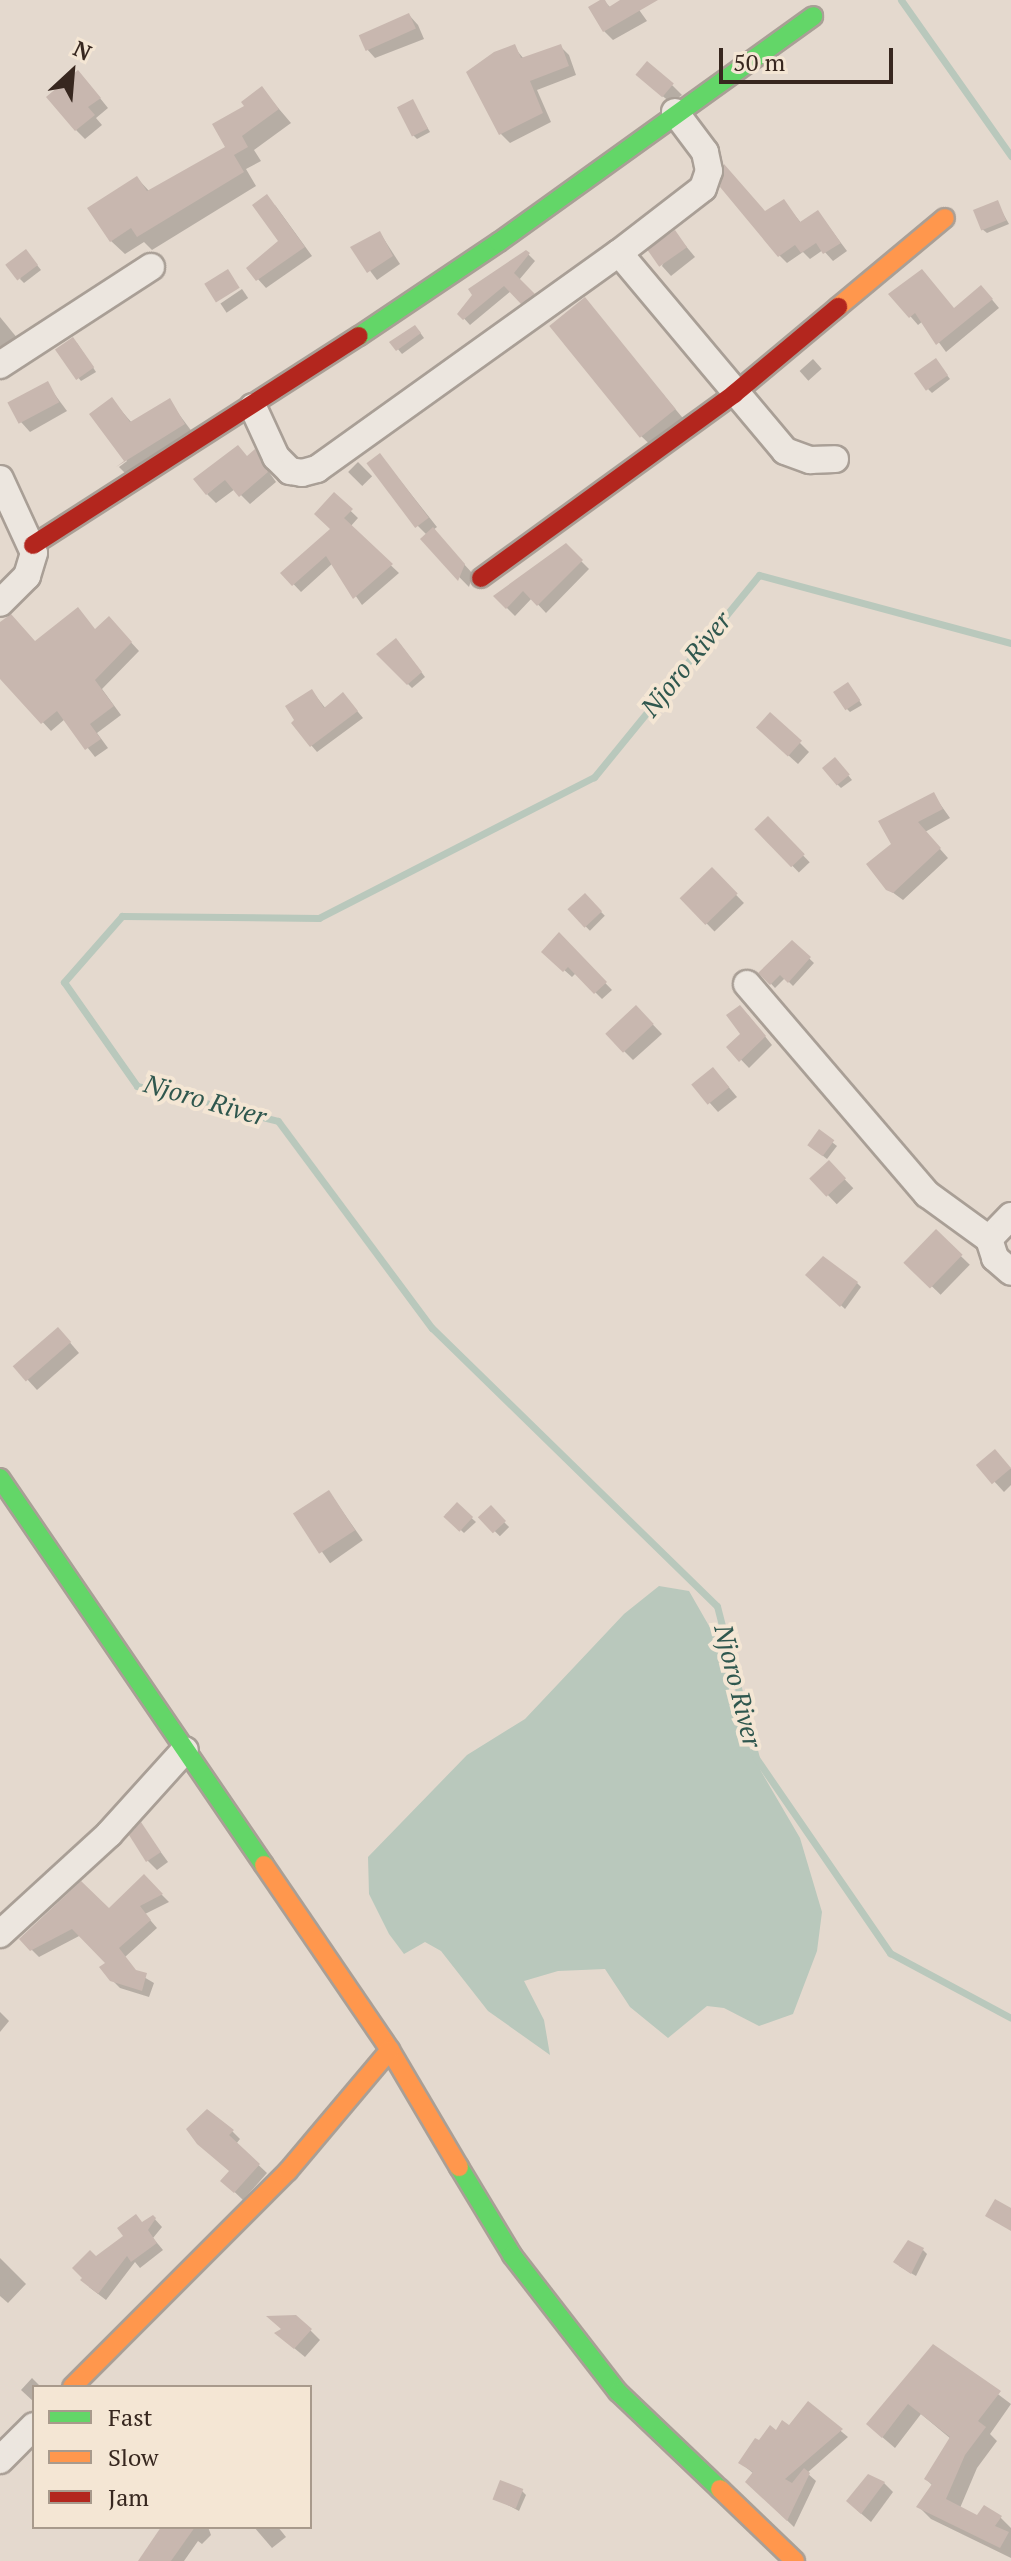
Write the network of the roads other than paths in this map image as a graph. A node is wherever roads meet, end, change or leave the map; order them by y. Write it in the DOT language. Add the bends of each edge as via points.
graph roads {
  1 [pos="813,16"];
  2 [pos="675,112"];
  3 [pos="945,218"];
  4 [pos="619,253"];
  5 [pos="151,267"];
  6 [pos="0,365"];
  7 [pos="734,394"];
  8 [pos="253,407"];
  9 [pos="835,459"];
  10 [pos="0,479"];
  11 [pos="33,545"];
  12 [pos="481,578"];
  13 [pos="0,603"];
  14 [pos="747,984"];
  15 [pos="1011,1216"];
  16 [pos="989,1239"];
  17 [pos="1011,1272"];
  18 [pos="0,1478"];
  19 [pos="185,1750"];
  20 [pos="0,1934"];
  21 [pos="390,2050"];
  22 [pos="74,2385"];
  23 [pos="32,2428"];
  24 [pos="0,2460"];
  25 [pos="795,2561"];
  1 -- 2 [label="street"];
  2 -- 4 [label="street" via="705,152 707,180 696,195"];
  2 -- 8 [label="street" via="499,242"];
  3 -- 7 [label="street"];
  4 -- 7 [label="street"];
  4 -- 8 [label="street" via="317,469 290,471 276,457"];
  5 -- 6 [label="street"];
  7 -- 9 [label="street" via="785,451 810,460"];
  7 -- 12 [label="street"];
  8 -- 11 [label="street"];
  10 -- 11 [label="street"];
  11 -- 13 [label="street" via="31,569"];
  14 -- 16 [label="street" via="927,1194"];
  15 -- 16 [label="street"];
  16 -- 17 [label="street" via="995,1258"];
  18 -- 19 [label="street"];
  19 -- 20 [label="street" via="109,1834"];
  19 -- 21 [label="street"];
  21 -- 22 [label="street" via="288,2171"];
  21 -- 25 [label="street" via="512,2255 618,2392"];
  23 -- 24 [label="street"];
}
